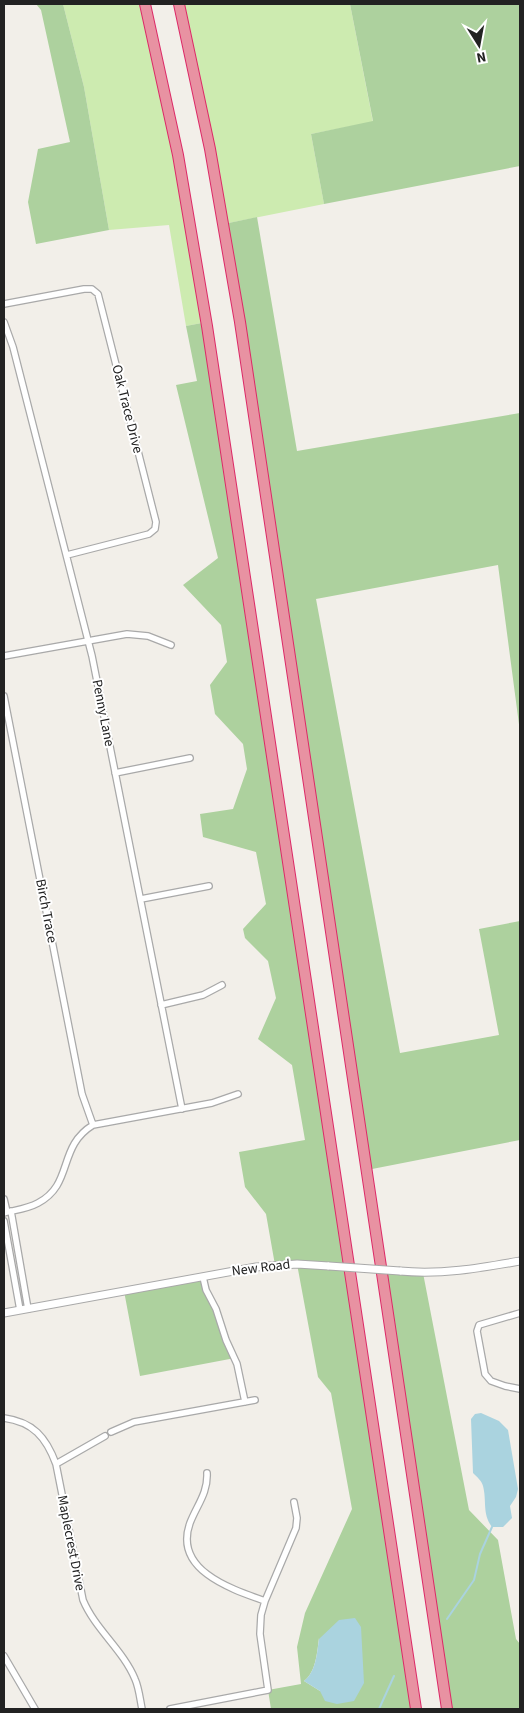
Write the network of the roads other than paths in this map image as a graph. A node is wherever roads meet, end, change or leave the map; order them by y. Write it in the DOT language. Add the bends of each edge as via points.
graph roads {
  1 [pos="145,4"];
  2 [pos="179,4"];
  3 [pos="4,304"];
  4 [pos="4,322"];
  5 [pos="67,555"];
  6 [pos="89,641"];
  7 [pos="171,645"];
  8 [pos="4,656"];
  9 [pos="4,696"];
  10 [pos="190,758"];
  11 [pos="115,773"];
  12 [pos="209,886"];
  13 [pos="141,899"];
  14 [pos="222,985"];
  15 [pos="161,1004"];
  16 [pos="238,1094"];
  17 [pos="182,1109"];
  18 [pos="93,1126"];
  19 [pos="4,1198"];
  20 [pos="7,1212"];
  21 [pos="4,1221"];
  22 [pos="520,1260"];
  23 [pos="203,1276"];
  24 [pos="28,1308"];
  25 [pos="20,1310"];
  26 [pos="4,1313"];
  27 [pos="520,1313"];
  28 [pos="520,1389"];
  29 [pos="256,1400"];
  30 [pos="244,1402"];
  31 [pos="4,1418"];
  32 [pos="111,1432"];
  33 [pos="105,1436"];
  34 [pos="56,1464"];
  35 [pos="207,1473"];
  36 [pos="294,1502"];
  37 [pos="265,1602"];
  38 [pos="4,1656"];
  39 [pos="35,1709"];
  40 [pos="142,1709"];
  41 [pos="170,1709"];
  42 [pos="416,1709"];
  43 [pos="447,1709"];
  1 -- 42 [label="highway" via="178,155 204,307"];
  2 -- 43 [label="highway" via="210,149 240,322"];
  3 -- 5 [label="street, Oak Trace Drive" via="84,289 92,289 98,294 156,522 149,534"];
  4 -- 5 [label="street, Penny Lane"];
  5 -- 6 [label="street, Penny Lane"];
  6 -- 7 [label="street" via="135,634"];
  6 -- 8 [label="street"];
  6 -- 11 [label="street, Penny Lane"];
  9 -- 18 [label="street, Birch Trace" via="82,1094"];
  10 -- 11 [label="street"];
  11 -- 13 [label="street, Penny Lane"];
  12 -- 13 [label="street"];
  13 -- 15 [label="street, Penny Lane"];
  14 -- 15 [label="street" via="203,996"];
  15 -- 17 [label="street, Penny Lane"];
  16 -- 17 [label="street"];
  17 -- 18 [label="street"];
  18 -- 20 [label="street" via="73,1144 61,1179 50,1194 32,1206"];
  19 -- 20 [label="street"];
  20 -- 24 [label="street"];
  21 -- 25 [label="street"];
  22 -- 23 [label="street, New Road, bridge" via="458,1272 297,1264"];
  23 -- 24 [label="street, New Road"];
  23 -- 30 [label="street" via="237,1364"];
  24 -- 25 [label="street, New Road"];
  25 -- 26 [label="street, New Road"];
  27 -- 28 [label="street" via="479,1325 477,1331 485,1374 491,1381"];
  29 -- 30 [label="street"];
  30 -- 32 [label="street" via="134,1422"];
  31 -- 34 [label="street, Maplecrest Drive" via="24,1423 37,1432 50,1447"];
  33 -- 34 [label="street"];
  34 -- 40 [label="street, Maplecrest Drive" via="82,1600 132,1672"];
  35 -- 37 [label="street" via="204,1496 188,1528 190,1554 197,1566 209,1576"];
  36 -- 37 [label="street" via="296,1528"];
  37 -- 41 [label="street" via="260,1634 268,1690"];
  38 -- 39 [label="street"];
}
